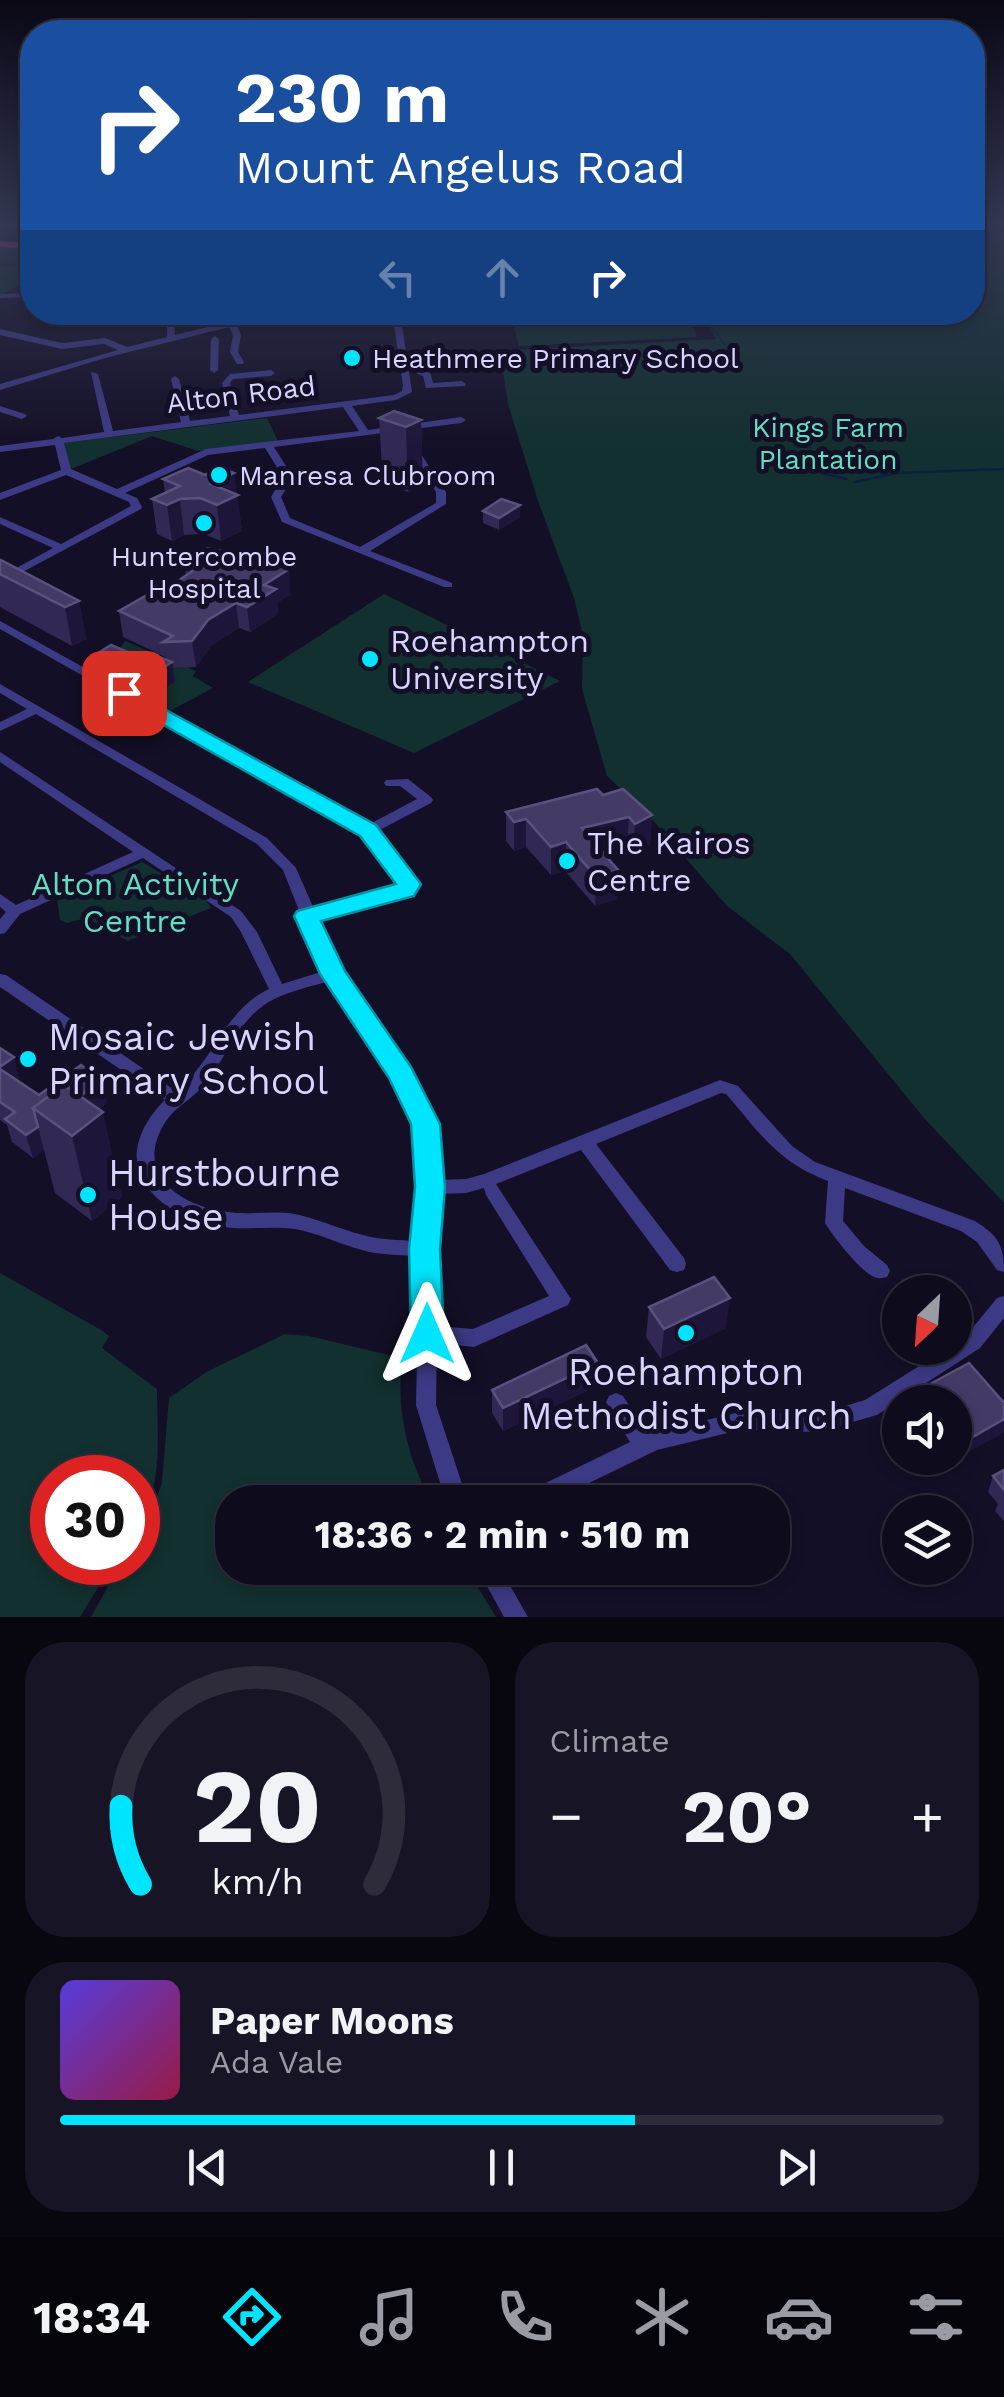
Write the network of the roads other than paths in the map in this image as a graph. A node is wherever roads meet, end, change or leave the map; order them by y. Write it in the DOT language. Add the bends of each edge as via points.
graph roads {
  1 [pos="170,325"];
  2 [pos="228,325"];
  3 [pos="232,325"];
  4 [pos="398,325"];
  5 [pos="0,332"];
  6 [pos="214,339"];
  7 [pos="171,340"];
  8 [pos="126,350"];
  9 [pos="234,352"];
  10 [pos="214,354"];
  11 [pos="459,355"];
  12 [pos="240,362"];
  13 [pos="214,370"];
  14 [pos="405,372"];
  15 [pos="417,372"];
  16 [pos="271,373"];
  17 [pos="94,374"];
  18 [pos="175,378"];
  19 [pos="462,384"];
  20 [pos="0,387"];
  21 [pos="346,404"];
  22 [pos="0,409"];
  23 [pos="22,416"];
  24 [pos="235,418"];
  25 [pos="460,420"];
  26 [pos="186,423"];
  27 [pos="401,429"];
  28 [pos="108,433"];
  29 [pos="365,433"];
  30 [pos="58,439"];
  31 [pos="269,446"];
  32 [pos="0,449"];
  33 [pos="66,471"];
  34 [pos="117,493"];
  35 [pos="0,497"];
  36 [pos="0,520"];
  37 [pos="60,548"];
  38 [pos="361,551"];
  39 [pos="0,581"];
  40 [pos="448,585"];
  41 [pos="0,624"];
  42 [pos="0,688"];
  43 [pos="36,708"];
  44 [pos="0,727"];
  45 [pos="0,756"];
  46 [pos="391,783"];
  47 [pos="368,830"];
  48 [pos="144,852"];
  49 [pos="0,899"];
  50 [pos="16,910"];
  51 [pos="306,916"];
  52 [pos="0,929"];
  53 [pos="333,974"];
  54 [pos="0,980"];
  55 [pos="278,992"];
  56 [pos="176,1100"];
  57 [pos="585,1142"];
  58 [pos="837,1178"];
  59 [pos="430,1187"];
  60 [pos="492,1190"];
  61 [pos="424,1249"];
  62 [pos="677,1264"];
  63 [pos="1004,1264"];
  64 [pos="880,1270"];
  65 [pos="1004,1304"];
  66 [pos="427,1334"];
  67 [pos="616,1402"];
  68 [pos="644,1445"];
  69 [pos="452,1485"];
  70 [pos="564,1485"];
  71 [pos="498,1585"];
  72 [pos="517,1617"];
  1 -- 7 [label="street"];
  2 -- 7 [label="street"];
  3 -- 9 [label="street"];
  4 -- 14 [label="street"];
  5 -- 8 [label="street" via="56,346 105,341"];
  6 -- 10 [label="street"];
  7 -- 8 [label="street"];
  8 -- 20 [label="street"];
  9 -- 10 [label="street"];
  9 -- 12 [label="street"];
  10 -- 13 [label="street"];
  11 -- 15 [label="street" via="423,356 425,365"];
  14 -- 15 [label="street"];
  14 -- 21 [label="street, Alton Road" via="403,395"];
  15 -- 19 [label="street" via="427,374 429,386"];
  16 -- 24 [label="street" via="230,377"];
  17 -- 28 [label="street"];
  18 -- 26 [label="street"];
  21 -- 24 [label="street, Alton Road"];
  21 -- 29 [label="street"];
  22 -- 23 [label="street"];
  24 -- 26 [label="street, Alton Road"];
  25 -- 27 [label="street"];
  26 -- 28 [label="street, Alton Road"];
  27 -- 29 [label="street"];
  27 -- 38 [label="street" via="441,492 441,504"];
  28 -- 30 [label="street, Alton Road"];
  29 -- 31 [label="street"];
  30 -- 32 [label="street, Alton Road"];
  30 -- 33 [label="street"];
  31 -- 34 [label="street" via="206,452"];
  31 -- 38 [label="street" via="288,478 276,497 286,520"];
  33 -- 34 [label="street"];
  33 -- 35 [label="street"];
  34 -- 37 [label="street" via="136,502 136,509"];
  36 -- 37 [label="street"];
  37 -- 39 [label="street"];
  38 -- 40 [label="street"];
  41 -- 47 [label="street"];
  42 -- 43 [label="street"];
  43 -- 44 [label="street"];
  43 -- 51 [label="street" via="262,842 289,868"];
  45 -- 48 [label="street"];
  46 -- 47 [label="street" via="404,782 426,800"];
  47 -- 51 [label="street" via="407,888"];
  48 -- 50 [label="street"];
  48 -- 55 [label="street" via="246,925"];
  49 -- 50 [label="street"];
  50 -- 52 [label="street"];
  51 -- 53 [label="street"];
  53 -- 55 [label="street"];
  53 -- 59 [label="street" via="417,1101"];
  54 -- 56 [label="street"];
  55 -- 56 [label="street" via="247,1010 216,1058"];
  56 -- 61 [label="street" via="150,1132 145,1156 163,1198 228,1220 285,1220 369,1244"];
  57 -- 58 [label="street" via="720,1086 732,1090 786,1151"];
  57 -- 59 [label="street" via="488,1180"];
  57 -- 62 [label="street"];
  58 -- 63 [label="street" via="968,1226"];
  58 -- 64 [label="street" via="834,1223"];
  59 -- 61 [label="street"];
  60 -- 66 [label="street" via="561,1300 474,1338"];
  61 -- 66 [label="street"];
  65 -- 68 [label="street" via="973,1342 870,1408 818,1423 740,1421"];
  66 -- 69 [label="street" via="426,1405"];
  67 -- 68 [label="street"];
  68 -- 70 [label="street"];
  71 -- 72 [label="street"];
}
